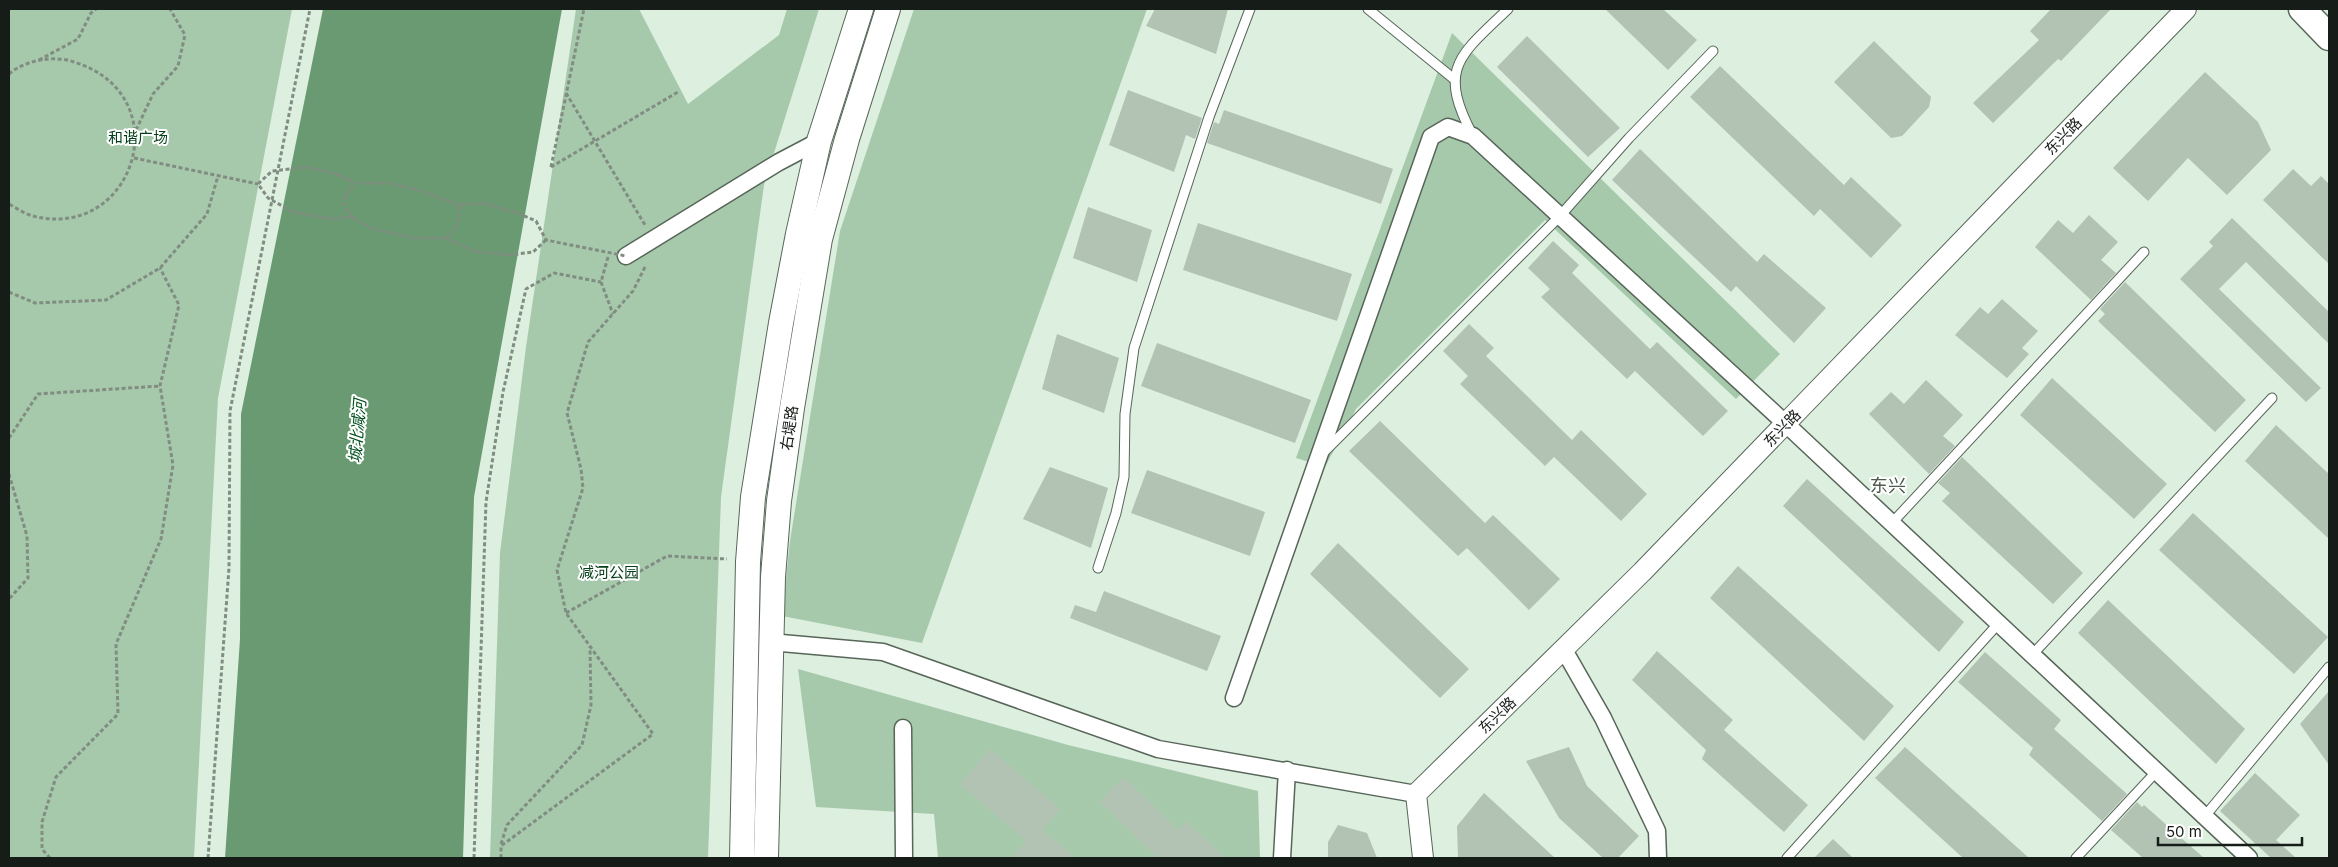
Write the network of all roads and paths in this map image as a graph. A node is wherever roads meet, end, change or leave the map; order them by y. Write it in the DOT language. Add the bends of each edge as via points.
graph roads {
  1 [pos="96,9"];
  2 [pos="170,9"];
  3 [pos="310,9"];
  4 [pos="584,9"];
  5 [pos="861,9"];
  6 [pos="888,9"];
  7 [pos="1250,9"];
  8 [pos="1368,9"];
  9 [pos="1508,9"];
  10 [pos="2186,9"];
  11 [pos="2302,9"];
  12 [pos="2329,37"];
  13 [pos="1712,51"];
  14 [pos="39,60"];
  15 [pos="9,74"];
  16 [pos="1454,79"];
  17 [pos="566,92"];
  18 [pos="678,92"];
  19 [pos="135,131"];
  20 [pos="1473,136"];
  21 [pos="594,142"];
  22 [pos="819,142"];
  23 [pos="134,158"];
  24 [pos="218,176"];
  25 [pos="356,183"];
  26 [pos="258,184"];
  27 [pos="9,204"];
  28 [pos="458,205"];
  29 [pos="1560,216"];
  30 [pos="352,217"];
  31 [pos="446,238"];
  32 [pos="653,238"];
  33 [pos="546,240"];
  34 [pos="2144,252"];
  35 [pos="618,255"];
  36 [pos="160,268"];
  37 [pos="602,282"];
  38 [pos="9,292"];
  39 [pos="613,314"];
  40 [pos="160,386"];
  41 [pos="2272,398"];
  42 [pos="1786,424"];
  43 [pos="9,438"];
  44 [pos="1319,457"];
  45 [pos="9,474"];
  46 [pos="1891,524"];
  47 [pos="748,562"];
  48 [pos="1098,568"];
  49 [pos="9,599"];
  50 [pos="566,613"];
  51 [pos="1998,624"];
  52 [pos="770,642"];
  53 [pos="590,647"];
  54 [pos="1564,650"];
  55 [pos="2032,655"];
  56 [pos="2329,667"];
  57 [pos="1234,698"];
  58 [pos="903,728"];
  59 [pos="1287,770"];
  60 [pos="2157,771"];
  61 [pos="1416,794"];
  62 [pos="2205,816"];
  63 [pos="501,846"];
  64 [pos="50,858"];
  65 [pos="208,858"];
  66 [pos="474,858"];
  67 [pos="501,858"];
  68 [pos="742,858"];
  69 [pos="766,858"];
  70 [pos="904,858"];
  71 [pos="1282,858"];
  72 [pos="1423,858"];
  73 [pos="1658,858"];
  74 [pos="1787,858"];
  75 [pos="2076,858"];
  76 [pos="2249,858"];
  1 -- 14 [label="path" via="78,39"];
  2 -- 19 [label="path" via="185,35 178,66 153,94"];
  3 -- 65 [label="path" via="230,411 229,568"];
  4 -- 17 [label="path"];
  5 -- 22 [label="main road, 右堤路"];
  6 -- 52 [label="main road, 右堤路" via="847,139 818,249 780,501"];
  7 -- 48 [label="lane" via="1209,117 1134,348 1125,414 1124,477"];
  8 -- 16 [label="lane"];
  9 -- 16 [label="lane" via="1459,62"];
  10 -- 42 [label="street, 东兴路"];
  11 -- 12 [label="main road"];
  13 -- 29 [label="lane"];
  14 -- 15 [label="path"];
  14 -- 19 [label="path" via="66,59 91,67 113,83 128,105"];
  16 -- 20 [label="lane" via="1461,112"];
  17 -- 21 [label="path"];
  17 -- 21 [label="path" via="551,167"];
  18 -- 21 [label="path"];
  19 -- 23 [label="path"];
  20 -- 29 [label="street"];
  20 -- 44 [label="street" via="1448,128 1431,137"];
  21 -- 32 [label="path"];
  22 -- 32 [label="street" via="779,162"];
  22 -- 47 [label="main road, 右堤路" via="781,322 753,497"];
  23 -- 24 [label="path"];
  23 -- 27 [label="path" via="123,182 106,202 83,214 58,219 32,216"];
  24 -- 26 [label="path"];
  24 -- 36 [label="path" via="207,214"];
  25 -- 26 [label="path, bridge" via="307,167 272,171"];
  25 -- 28 [label="path, bridge" via="389,183"];
  25 -- 30 [label="path" via="345,194 344,205"];
  26 -- 30 [label="path, bridge" via="268,198 293,212 331,219"];
  28 -- 31 [label="path" via="460,219 456,229"];
  28 -- 33 [label="path, bridge" via="484,203 517,213 536,221"];
  29 -- 42 [label="street"];
  29 -- 44 [label="lane"];
  30 -- 31 [label="path, bridge" via="373,229 414,238"];
  31 -- 33 [label="path, bridge" via="473,251 510,256 533,252"];
  32 -- 35 [label="street"];
  32 -- 39 [label="path" via="650,257 633,291"];
  33 -- 35 [label="path, bridge"];
  34 -- 46 [label="lane"];
  35 -- 37 [label="path"];
  36 -- 38 [label="path" via="106,300 35,303"];
  36 -- 40 [label="path" via="179,305"];
  37 -- 39 [label="path"];
  37 -- 66 [label="path" via="554,274 526,290 503,392 486,502"];
  39 -- 50 [label="path" via="588,342 567,413 583,488 557,570"];
  40 -- 43 [label="path" via="38,394"];
  40 -- 64 [label="path" via="174,465 161,539 116,644 118,714 56,778 42,822 42,849"];
  41 -- 55 [label="lane"];
  42 -- 46 [label="street"];
  42 -- 54 [label="street, 东兴路"];
  44 -- 57 [label="street"];
  45 -- 49 [label="path" via="27,536 28,578"];
  46 -- 51 [label="street"];
  47 -- 50 [label="path" via="667,556"];
  47 -- 68 [label="main road, 右堤路"];
  50 -- 53 [label="path"];
  51 -- 55 [label="street"];
  51 -- 74 [label="lane"];
  52 -- 59 [label="street" via="883,652 1158,749"];
  52 -- 69 [label="main road, 右堤路"];
  53 -- 63 [label="path" via="591,705 582,745 507,825"];
  53 -- 63 [label="path" via="653,734"];
  54 -- 61 [label="street, 东兴路"];
  54 -- 73 [label="street" via="1603,718 1657,830"];
  55 -- 60 [label="street"];
  56 -- 62 [label="lane"];
  58 -- 70 [label="street"];
  59 -- 61 [label="street"];
  59 -- 71 [label="street"];
  60 -- 62 [label="street"];
  60 -- 75 [label="lane"];
  61 -- 72 [label="street"];
  62 -- 76 [label="street"];
  63 -- 67 [label="path"];
}
